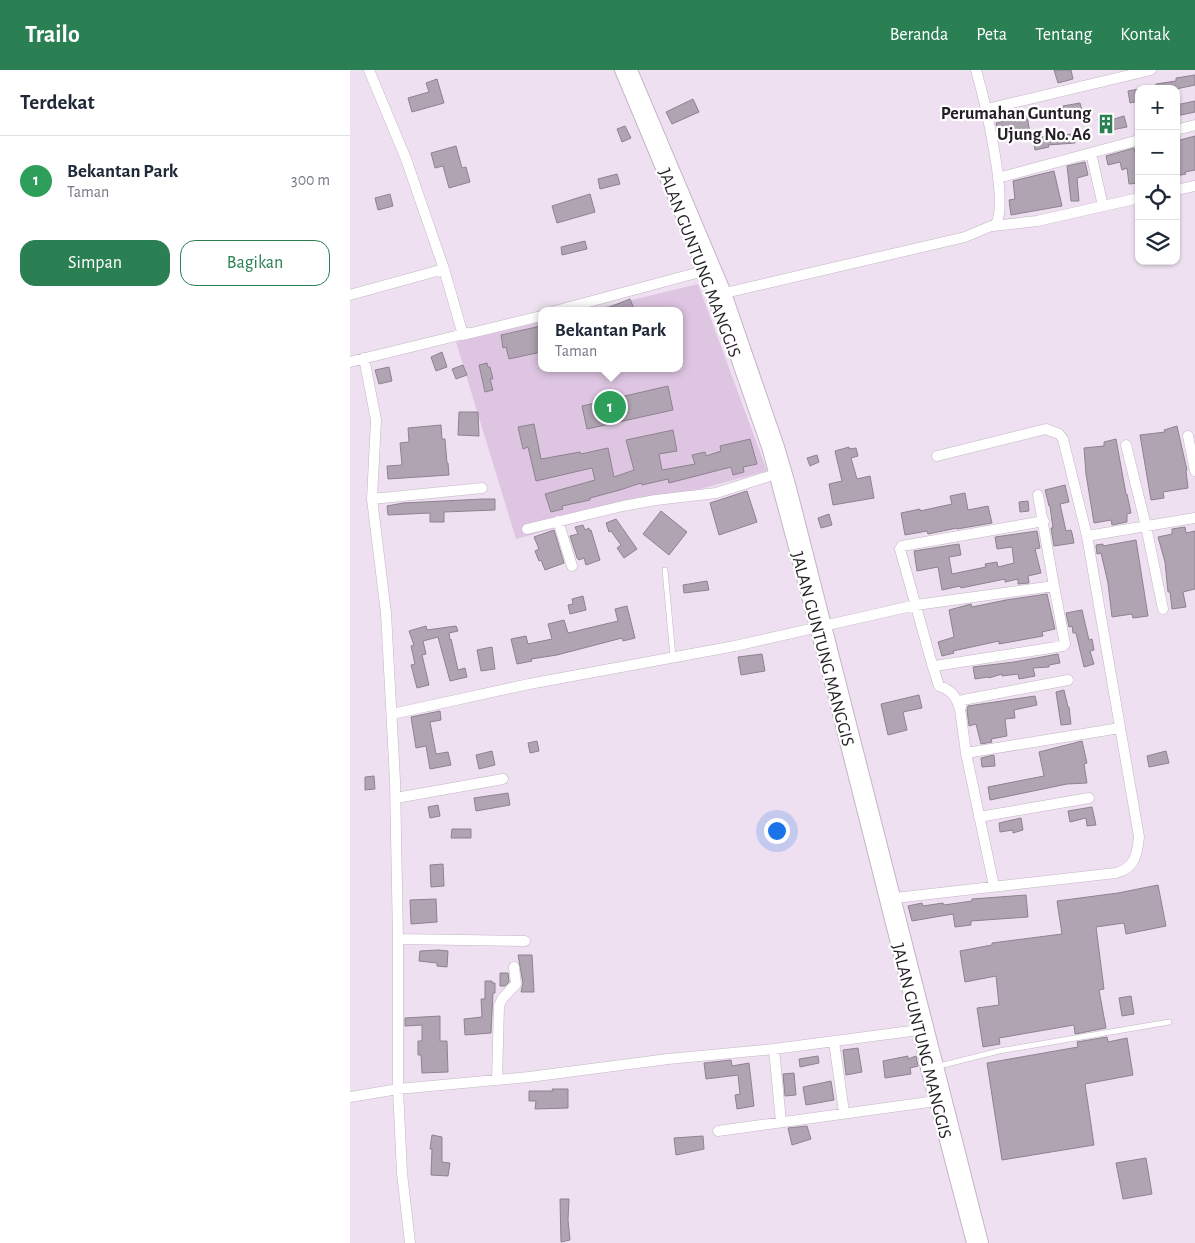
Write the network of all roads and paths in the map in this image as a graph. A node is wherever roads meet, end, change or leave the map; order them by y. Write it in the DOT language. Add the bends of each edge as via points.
graph roads {
  1 [pos="369,70"];
  2 [pos="621,70"];
  3 [pos="631,70"];
  4 [pos="976,70"];
  5 [pos="1151,70"];
  6 [pos="987,109"];
  7 [pos="1195,125"];
  8 [pos="1180,129"];
  9 [pos="1135,141"];
  10 [pos="1091,153"];
  11 [pos="998,178"];
  12 [pos="1195,186"];
  13 [pos="1180,189"];
  14 [pos="1135,199"];
  15 [pos="1104,206"];
  16 [pos="993,226"];
  17 [pos="444,269"];
  18 [pos="708,272"];
  19 [pos="725,294"];
  20 [pos="350,295"];
  21 [pos="571,307"];
  22 [pos="576,307"];
  23 [pos="538,316"];
  24 [pos="462,335"];
  25 [pos="364,358"];
  26 [pos="350,362"];
  27 [pos="767,430"];
  28 [pos="1188,436"];
  29 [pos="1126,445"];
  30 [pos="936,456"];
  31 [pos="1195,471"];
  32 [pos="776,474"];
  33 [pos="482,488"];
  34 [pos="1038,495"];
  35 [pos="372,499"];
  36 [pos="1195,518"];
  37 [pos="558,521"];
  38 [pos="1044,521"];
  39 [pos="1146,526"];
  40 [pos="527,529"];
  41 [pos="1086,536"];
  42 [pos="572,566"];
  43 [pos="665,570"];
  44 [pos="1054,586"];
  45 [pos="916,605"];
  46 [pos="1163,609"];
  47 [pos="821,627"];
  48 [pos="673,657"];
  49 [pos="932,664"];
  50 [pos="1068,680"];
  51 [pos="960,709"];
  52 [pos="392,714"];
  53 [pos="1120,728"];
  54 [pos="966,753"];
  55 [pos="503,779"];
  56 [pos="396,798"];
  57 [pos="1089,798"];
  58 [pos="979,817"];
  59 [pos="994,886"];
  60 [pos="895,898"];
  61 [pos="398,939"];
  62 [pos="525,940"];
  63 [pos="904,955"];
  64 [pos="514,967"];
  65 [pos="1169,1022"];
  66 [pos="919,1030"];
  67 [pos="834,1042"];
  68 [pos="774,1049"];
  69 [pos="937,1066"];
  70 [pos="497,1080"];
  71 [pos="398,1089"];
  72 [pos="350,1097"];
  73 [pos="936,1101"];
  74 [pos="844,1112"];
  75 [pos="781,1122"];
  76 [pos="718,1131"];
  77 [pos="410,1243"];
  78 [pos="973,1243"];
  79 [pos="982,1243"];
  1 -- 17 [label="street" via="406,159"];
  2 -- 18 [label="street, JALAN GUNTUNG MANGGIS"];
  3 -- 18 [label="street, JALAN GUNTUNG MANGGIS"];
  4 -- 6 [label="street"];
  5 -- 6 [label="street"];
  6 -- 11 [label="street"];
  7 -- 8 [label="street"];
  9 -- 10 [label="street"];
  10 -- 11 [label="street"];
  10 -- 15 [label="street"];
  11 -- 16 [label="street" via="1000,216"];
  12 -- 13 [label="street"];
  14 -- 15 [label="street"];
  15 -- 16 [label="street" via="1037,221"];
  16 -- 19 [label="street" via="965,237"];
  17 -- 20 [label="street"];
  17 -- 24 [label="street"];
  18 -- 19 [label="street, JALAN GUNTUNG MANGGIS"];
  18 -- 21 [label="street"];
  18 -- 22 [label="street"];
  18 -- 27 [label="street, JALAN GUNTUNG MANGGIS"];
  19 -- 27 [label="street, JALAN GUNTUNG MANGGIS"];
  23 -- 24 [label="street"];
  24 -- 25 [label="street"];
  25 -- 26 [label="street"];
  25 -- 35 [label="street" via="376,420"];
  27 -- 32 [label="street, JALAN GUNTUNG MANGGIS"];
  27 -- 47 [label="street, JALAN GUNTUNG MANGGIS" via="790,488"];
  28 -- 31 [label="street"];
  29 -- 39 [label="street"];
  30 -- 41 [label="street" via="1053,430 1063,439"];
  32 -- 37 [label="street" via="716,493 656,500"];
  32 -- 47 [label="street, JALAN GUNTUNG MANGGIS" via="810,603"];
  33 -- 35 [label="street"];
  34 -- 38 [label="street"];
  35 -- 52 [label="street" via="386,613"];
  36 -- 39 [label="street"];
  37 -- 40 [label="street"];
  37 -- 42 [label="street"];
  38 -- 44 [label="street"];
  38 -- 45 [label="street" via="902,546 900,549"];
  39 -- 41 [label="street"];
  39 -- 46 [label="street"];
  41 -- 53 [label="street"];
  43 -- 48 [label="lane"];
  44 -- 45 [label="street"];
  44 -- 49 [label="street" via="1063,646 945,665"];
  45 -- 47 [label="street"];
  45 -- 49 [label="street"];
  47 -- 48 [label="street"];
  47 -- 60 [label="street, JALAN GUNTUNG MANGGIS"];
  47 -- 63 [label="street, JALAN GUNTUNG MANGGIS" via="835,698"];
  48 -- 52 [label="street"];
  49 -- 51 [label="street" via="939,686 954,695"];
  50 -- 51 [label="street" via="963,700"];
  51 -- 54 [label="street"];
  52 -- 56 [label="street"];
  53 -- 54 [label="street"];
  53 -- 59 [label="street" via="1139,837 1133,862 1126,870 1116,873"];
  54 -- 58 [label="street"];
  55 -- 56 [label="street"];
  56 -- 61 [label="street"];
  57 -- 58 [label="street"];
  58 -- 59 [label="street"];
  59 -- 60 [label="street"];
  60 -- 63 [label="street, JALAN GUNTUNG MANGGIS"];
  61 -- 62 [label="street"];
  61 -- 71 [label="street"];
  63 -- 66 [label="street, JALAN GUNTUNG MANGGIS"];
  63 -- 69 [label="street, JALAN GUNTUNG MANGGIS"];
  64 -- 70 [label="street" via="516,984 499,1006"];
  65 -- 69 [label="lane"];
  66 -- 67 [label="street"];
  66 -- 73 [label="street, JALAN GUNTUNG MANGGIS"];
  67 -- 68 [label="street"];
  67 -- 74 [label="street"];
  68 -- 70 [label="street"];
  68 -- 75 [label="street"];
  69 -- 79 [label="street, JALAN GUNTUNG MANGGIS"];
  70 -- 71 [label="street"];
  71 -- 72 [label="street"];
  71 -- 77 [label="street" via="402,1173"];
  73 -- 74 [label="street"];
  73 -- 78 [label="street, JALAN GUNTUNG MANGGIS"];
  74 -- 75 [label="street"];
  75 -- 76 [label="street"];
}
